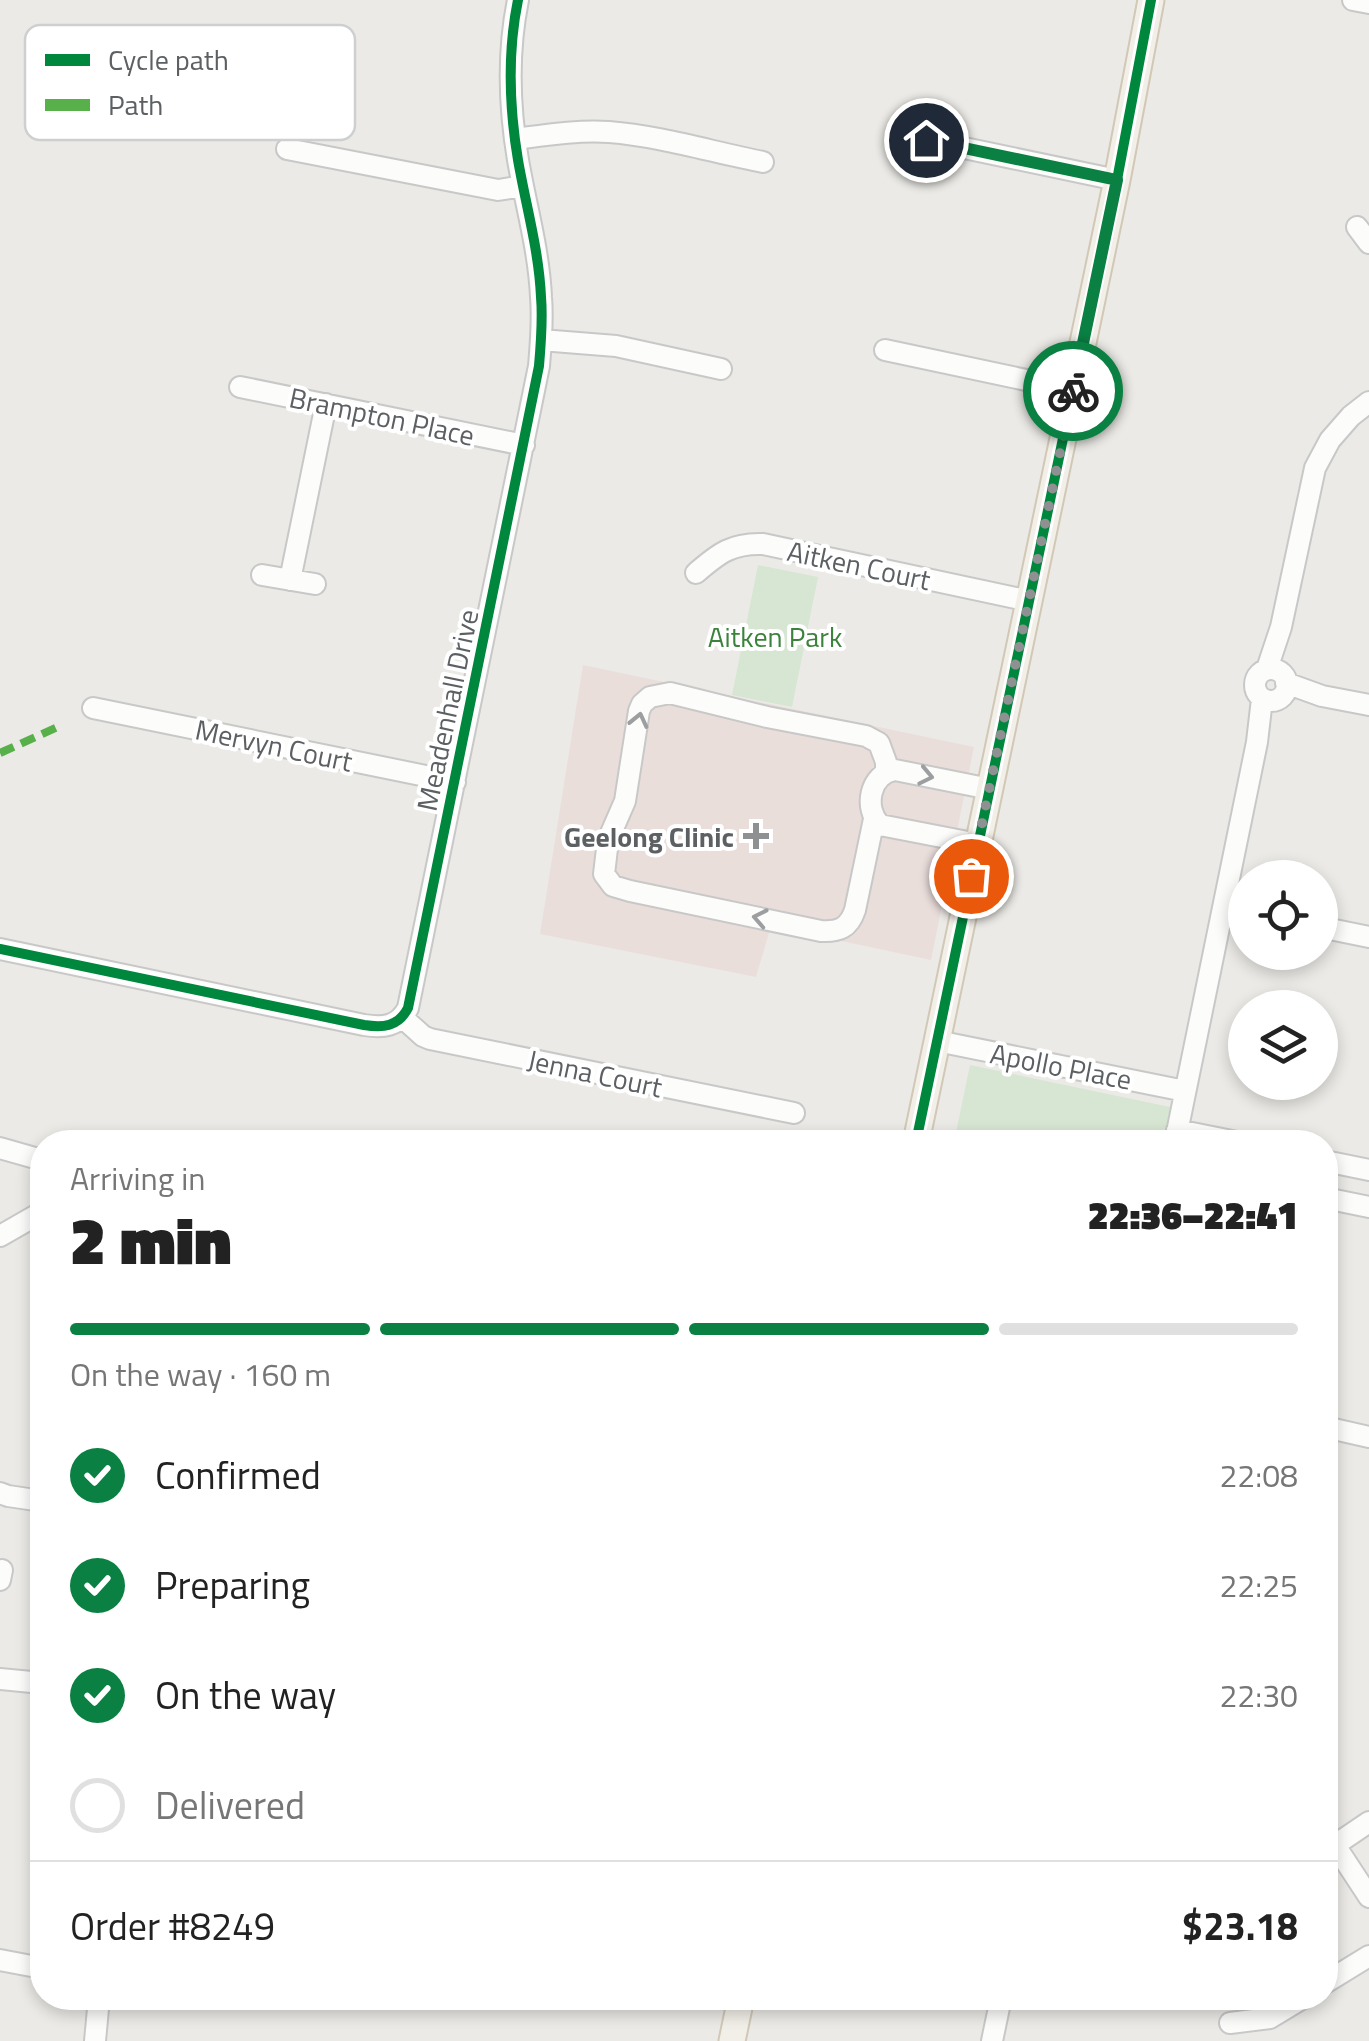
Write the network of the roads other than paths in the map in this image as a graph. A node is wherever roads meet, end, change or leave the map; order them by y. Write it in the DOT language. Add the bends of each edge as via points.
graph roads {
  1 [pos="518,0"];
  2 [pos="1150,0"];
  3 [pos="1353,0"];
  4 [pos="1369,3"];
  5 [pos="515,139"];
  6 [pos="926,140"];
  7 [pos="287,149"];
  8 [pos="762,162"];
  9 [pos="1117,180"];
  10 [pos="523,186"];
  11 [pos="541,340"];
  12 [pos="885,350"];
  13 [pos="721,369"];
  14 [pos="240,387"];
  15 [pos="1074,390"];
  16 [pos="1369,402"];
  17 [pos="326,404"];
  18 [pos="524,445"];
  19 [pos="696,574"];
  20 [pos="262,575"];
  21 [pos="290,580"];
  22 [pos="314,584"];
  23 [pos="1030,601"];
  24 [pos="1276,686"];
  25 [pos="1369,705"];
  26 [pos="93,708"];
  27 [pos="886,772"];
  28 [pos="456,782"];
  29 [pos="990,789"];
  30 [pos="874,819"];
  31 [pos="978,844"];
  32 [pos="1224,908"];
  33 [pos="1228,909"];
  34 [pos="1338,931"];
  35 [pos="1369,938"];
  36 [pos="0,950"];
  37 [pos="403,1018"];
  38 [pos="938,1041"];
  39 [pos="1186,1091"];
  40 [pos="794,1113"];
  41 [pos="919,1130"];
  42 [pos="1177,1130"];
  43 [pos="0,1148"];
  44 [pos="30,1157"];
  45 [pos="0,1158"];
  46 [pos="30,1158"];
  47 [pos="1338,1164"];
  48 [pos="1369,1170"];
  49 [pos="1338,1201"];
  50 [pos="1369,1207"];
  51 [pos="30,1219"];
  52 [pos="0,1236"];
  53 [pos="1338,1430"];
  54 [pos="1369,1437"];
  55 [pos="0,1493"];
  56 [pos="30,1499"];
  57 [pos="0,1679"];
  58 [pos="30,1682"];
  59 [pos="1369,1822"];
  60 [pos="1338,1835"];
  61 [pos="1338,1850"];
  62 [pos="1369,1897"];
  63 [pos="1369,1956"];
  64 [pos="0,1960"];
  65 [pos="30,1966"];
  66 [pos="1338,1975"];
  67 [pos="98,2010"];
  68 [pos="738,2010"];
  69 [pos="998,2010"];
  70 [pos="1283,2010"];
  71 [pos="1230,2023"];
  72 [pos="95,2041"];
  73 [pos="732,2041"];
  74 [pos="992,2041"];
  1 -- 5 [label="street, Meadenhall Drive" via="510,60"];
  2 -- 9 [label="main road"];
  3 -- 4 [label="street"];
  5 -- 8 [label="street" via="608,132"];
  5 -- 10 [label="street, Meadenhall Drive"];
  6 -- 9 [label="street"];
  7 -- 10 [label="street" via="498,190"];
  9 -- 15 [label="main road"];
  10 -- 11 [label="street, Meadenhall Drive" via="542,298"];
  11 -- 13 [label="street" via="616,346"];
  11 -- 18 [label="street, Meadenhall Drive"];
  12 -- 15 [label="street"];
  14 -- 17 [label="street, Brampton Place"];
  15 -- 23 [label="main road"];
  16 -- 24 [label="street" via="1330,440 1316,468 1281,627"];
  17 -- 18 [label="street, Brampton Place"];
  17 -- 21 [label="street"];
  18 -- 28 [label="street, Meadenhall Drive"];
  19 -- 23 [label="street, Aitken Court" via="732,548 763,544"];
  20 -- 21 [label="street"];
  21 -- 22 [label="street"];
  23 -- 29 [label="main road"];
  24 -- 25 [label="street"];
  24 -- 32 [label="street" via="1257,742"];
  26 -- 28 [label="street, Mervyn Court"];
  27 -- 29 [label="street, one-way"];
  27 -- 30 [label="street" via="875,781"];
  30 -- 27 [label="street, one-way" via="852,920 839,930 613,886 604,874 639,712 660,693 872,738"];
  28 -- 37 [label="street, Meadenhall Drive"];
  29 -- 31 [label="main road"];
  30 -- 31 [label="street" via="886,828"];
  31 -- 38 [label="main road"];
  32 -- 33 [label="street"];
  32 -- 39 [label="street"];
  34 -- 35 [label="street"];
  36 -- 37 [label="street" via="364,1025 384,1027"];
  37 -- 40 [label="street, Jenna Court" via="430,1039"];
  38 -- 39 [label="street, Apollo Place"];
  38 -- 41 [label="main road"];
  39 -- 42 [label="street"];
  43 -- 44 [label="street"];
  45 -- 46 [label="street"];
  47 -- 48 [label="street"];
  49 -- 50 [label="street"];
  51 -- 52 [label="street"];
  53 -- 54 [label="street"];
  55 -- 56 [label="street"];
  57 -- 58 [label="street"];
  59 -- 60 [label="street"];
  61 -- 62 [label="street"];
  63 -- 66 [label="street"];
  64 -- 65 [label="street"];
  67 -- 72 [label="street"];
  68 -- 73 [label="main road"];
  69 -- 74 [label="street"];
  70 -- 71 [label="street"];
}
